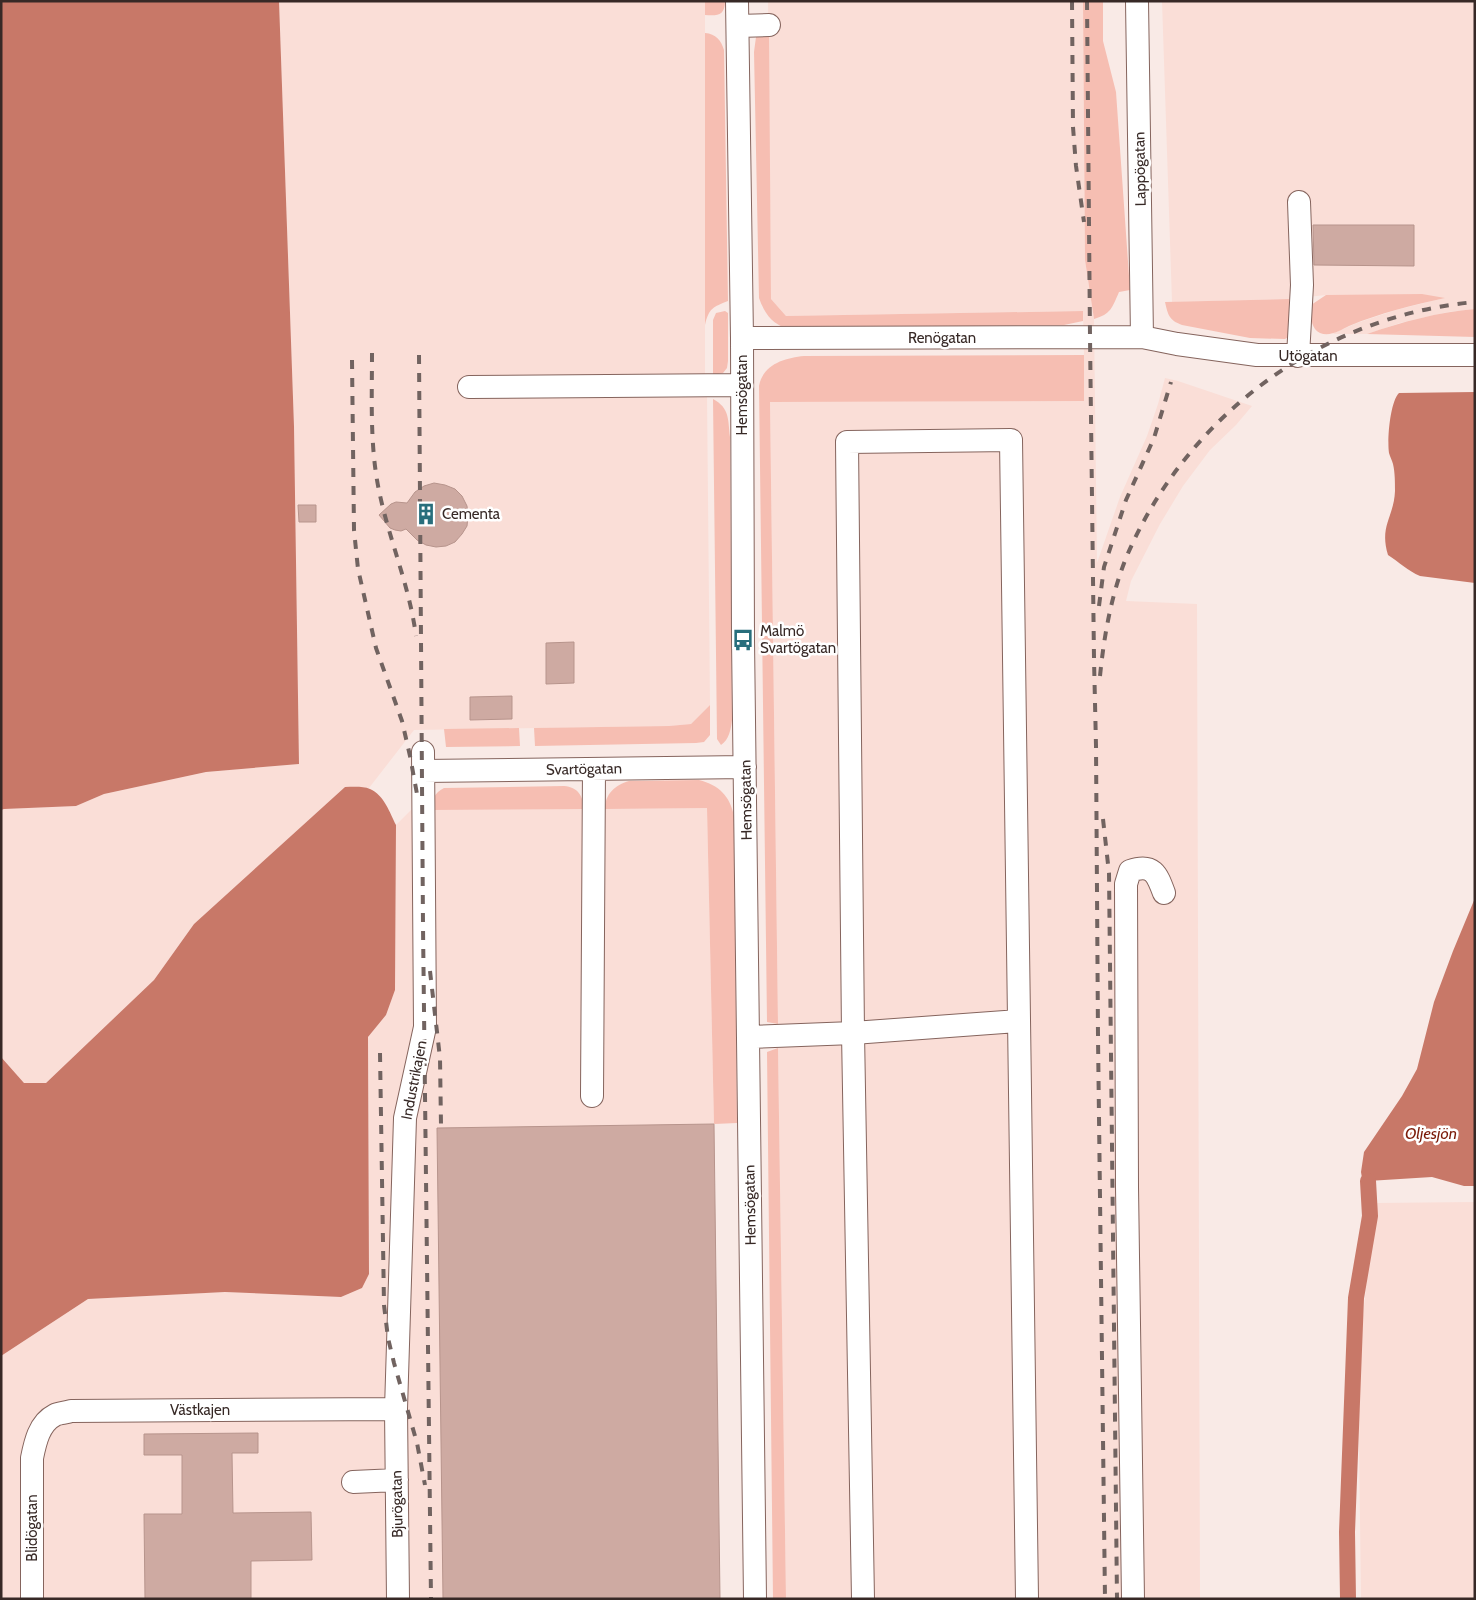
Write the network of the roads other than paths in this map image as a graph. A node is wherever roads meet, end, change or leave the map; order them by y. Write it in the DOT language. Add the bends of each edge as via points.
graph roads {
  1 [pos="738,1"];
  2 [pos="1137,1"];
  3 [pos="769,25"];
  4 [pos="738,26"];
  5 [pos="1299,202"];
  6 [pos="1142,337"];
  7 [pos="742,338"];
  8 [pos="1475,355"];
  9 [pos="1298,356"];
  10 [pos="741,385"];
  11 [pos="469,387"];
  12 [pos="423,761"];
  13 [pos="745,767"];
  14 [pos="594,769"];
  15 [pos="1164,894"];
  16 [pos="1019,1021"];
  17 [pos="854,1032"];
  18 [pos="748,1037"];
  19 [pos="592,1096"];
  20 [pos="396,1409"];
  21 [pos="32,1458"];
  22 [pos="397,1480"];
  23 [pos="353,1482"];
  24 [pos="32,1599"];
  25 [pos="398,1599"];
  26 [pos="755,1599"];
  27 [pos="863,1599"];
  28 [pos="1027,1599"];
  29 [pos="1133,1599"];
  1 -- 4 [label="street, Hemsögatan"];
  2 -- 6 [label="street, Lappögatan"];
  3 -- 4 [label="street"];
  4 -- 7 [label="street, Hemsögatan"];
  5 -- 9 [label="street" via="1302,285"];
  6 -- 7 [label="street, Renögatan"];
  6 -- 9 [label="street, Utögatan" via="1257,355"];
  7 -- 10 [label="street, Hemsögatan"];
  8 -- 9 [label="street, Utögatan"];
  10 -- 11 [label="street"];
  10 -- 13 [label="street, Hemsögatan"];
  12 -- 14 [label="street, Svartögatan"];
  12 -- 20 [label="street, Industrikajen" via="425,1027 405,1118"];
  13 -- 14 [label="street, Svartögatan"];
  13 -- 18 [label="street, Hemsögatan"];
  14 -- 19 [label="street"];
  15 -- 29 [label="street" via="1157,876 1149,869 1130,871 1126,884 1127,1168"];
  16 -- 17 [label="street"];
  16 -- 17 [label="street" via="1011,440 847,442"];
  16 -- 28 [label="street"];
  17 -- 18 [label="street"];
  17 -- 27 [label="street"];
  18 -- 26 [label="street, Hemsögatan"];
  20 -- 21 [label="street, Västkajen" via="71,1411 54,1415 43,1425"];
  20 -- 22 [label="street, Bjurögatan"];
  21 -- 24 [label="street, Blidögatan"];
  22 -- 23 [label="street"];
  22 -- 25 [label="street, Bjurögatan"];
}
